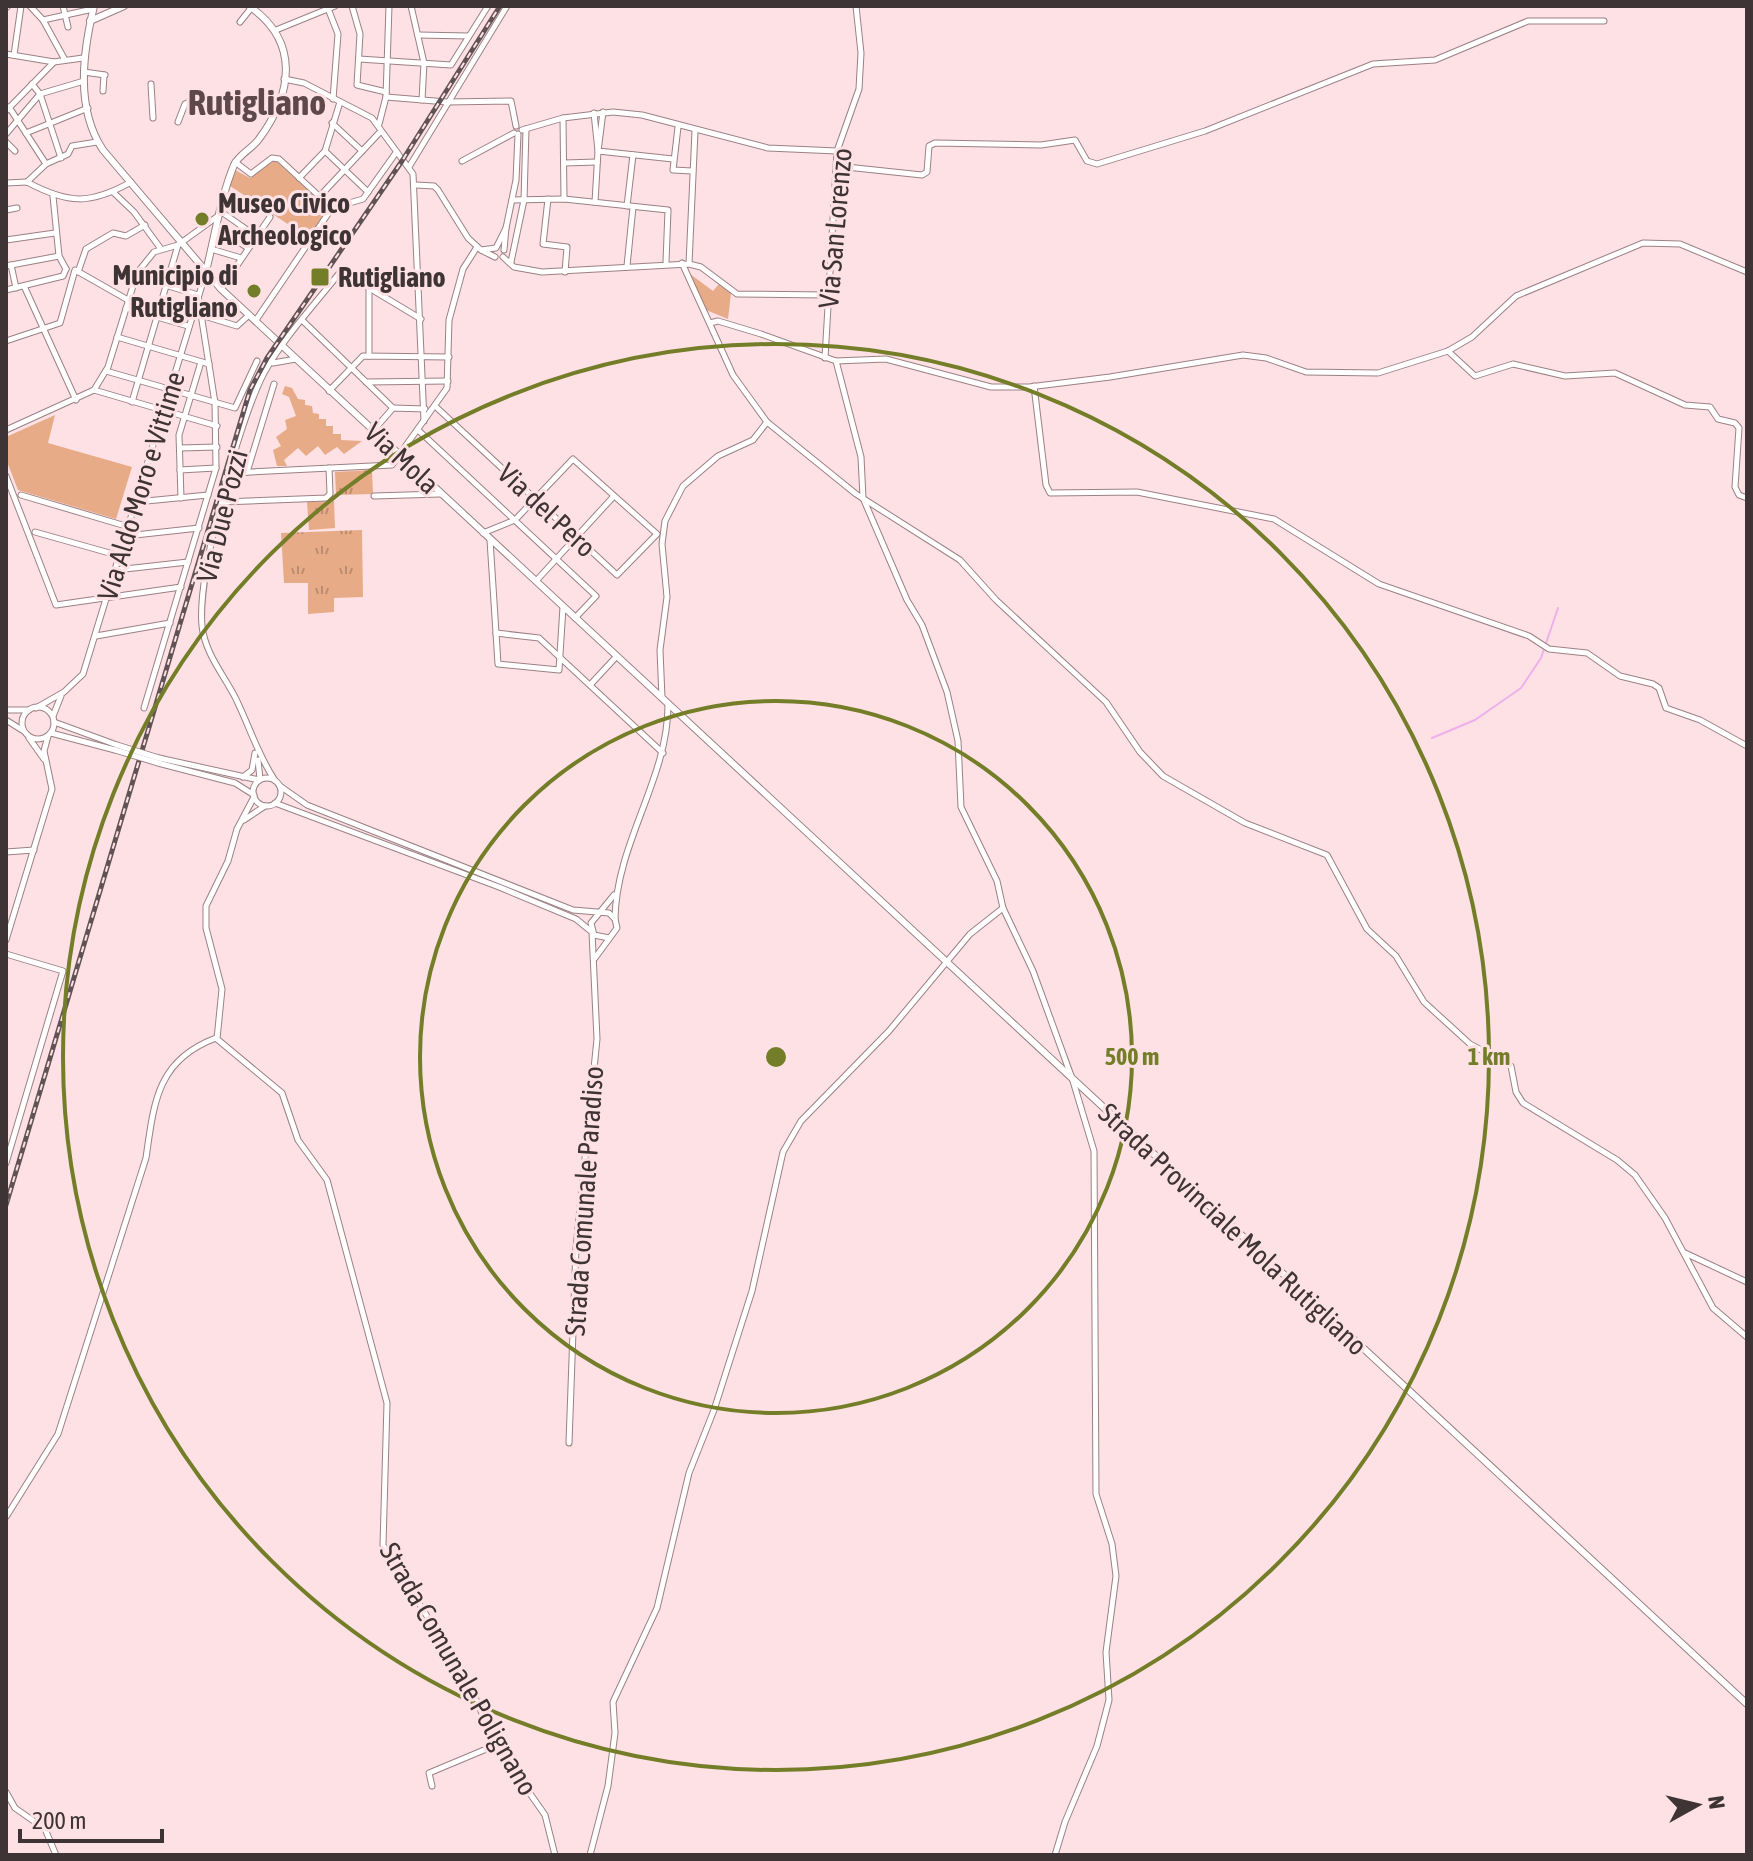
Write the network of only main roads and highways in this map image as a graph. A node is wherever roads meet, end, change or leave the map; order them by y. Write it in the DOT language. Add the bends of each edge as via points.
graph roads {
  1 [pos="124,6"];
  2 [pos="251,6"];
  3 [pos="94,8"];
  4 [pos="90,21"];
  5 [pos="206,272"];
  6 [pos="685,721"];
  7 [pos="1747,1704"];
  1 -- 4 [label="main road"];
  2 -- 5 [label="main road" via="276,30 285,48 284,79 274,115 235,162"];
  3 -- 4 [label="main road"];
  4 -- 5 [label="main road, Via Mola" via="84,81 97,142"];
  5 -- 6 [label="main road, Via Mola"];
  6 -- 7 [label="main road, Strada Provinciale Mola Rutigliano"];
}
